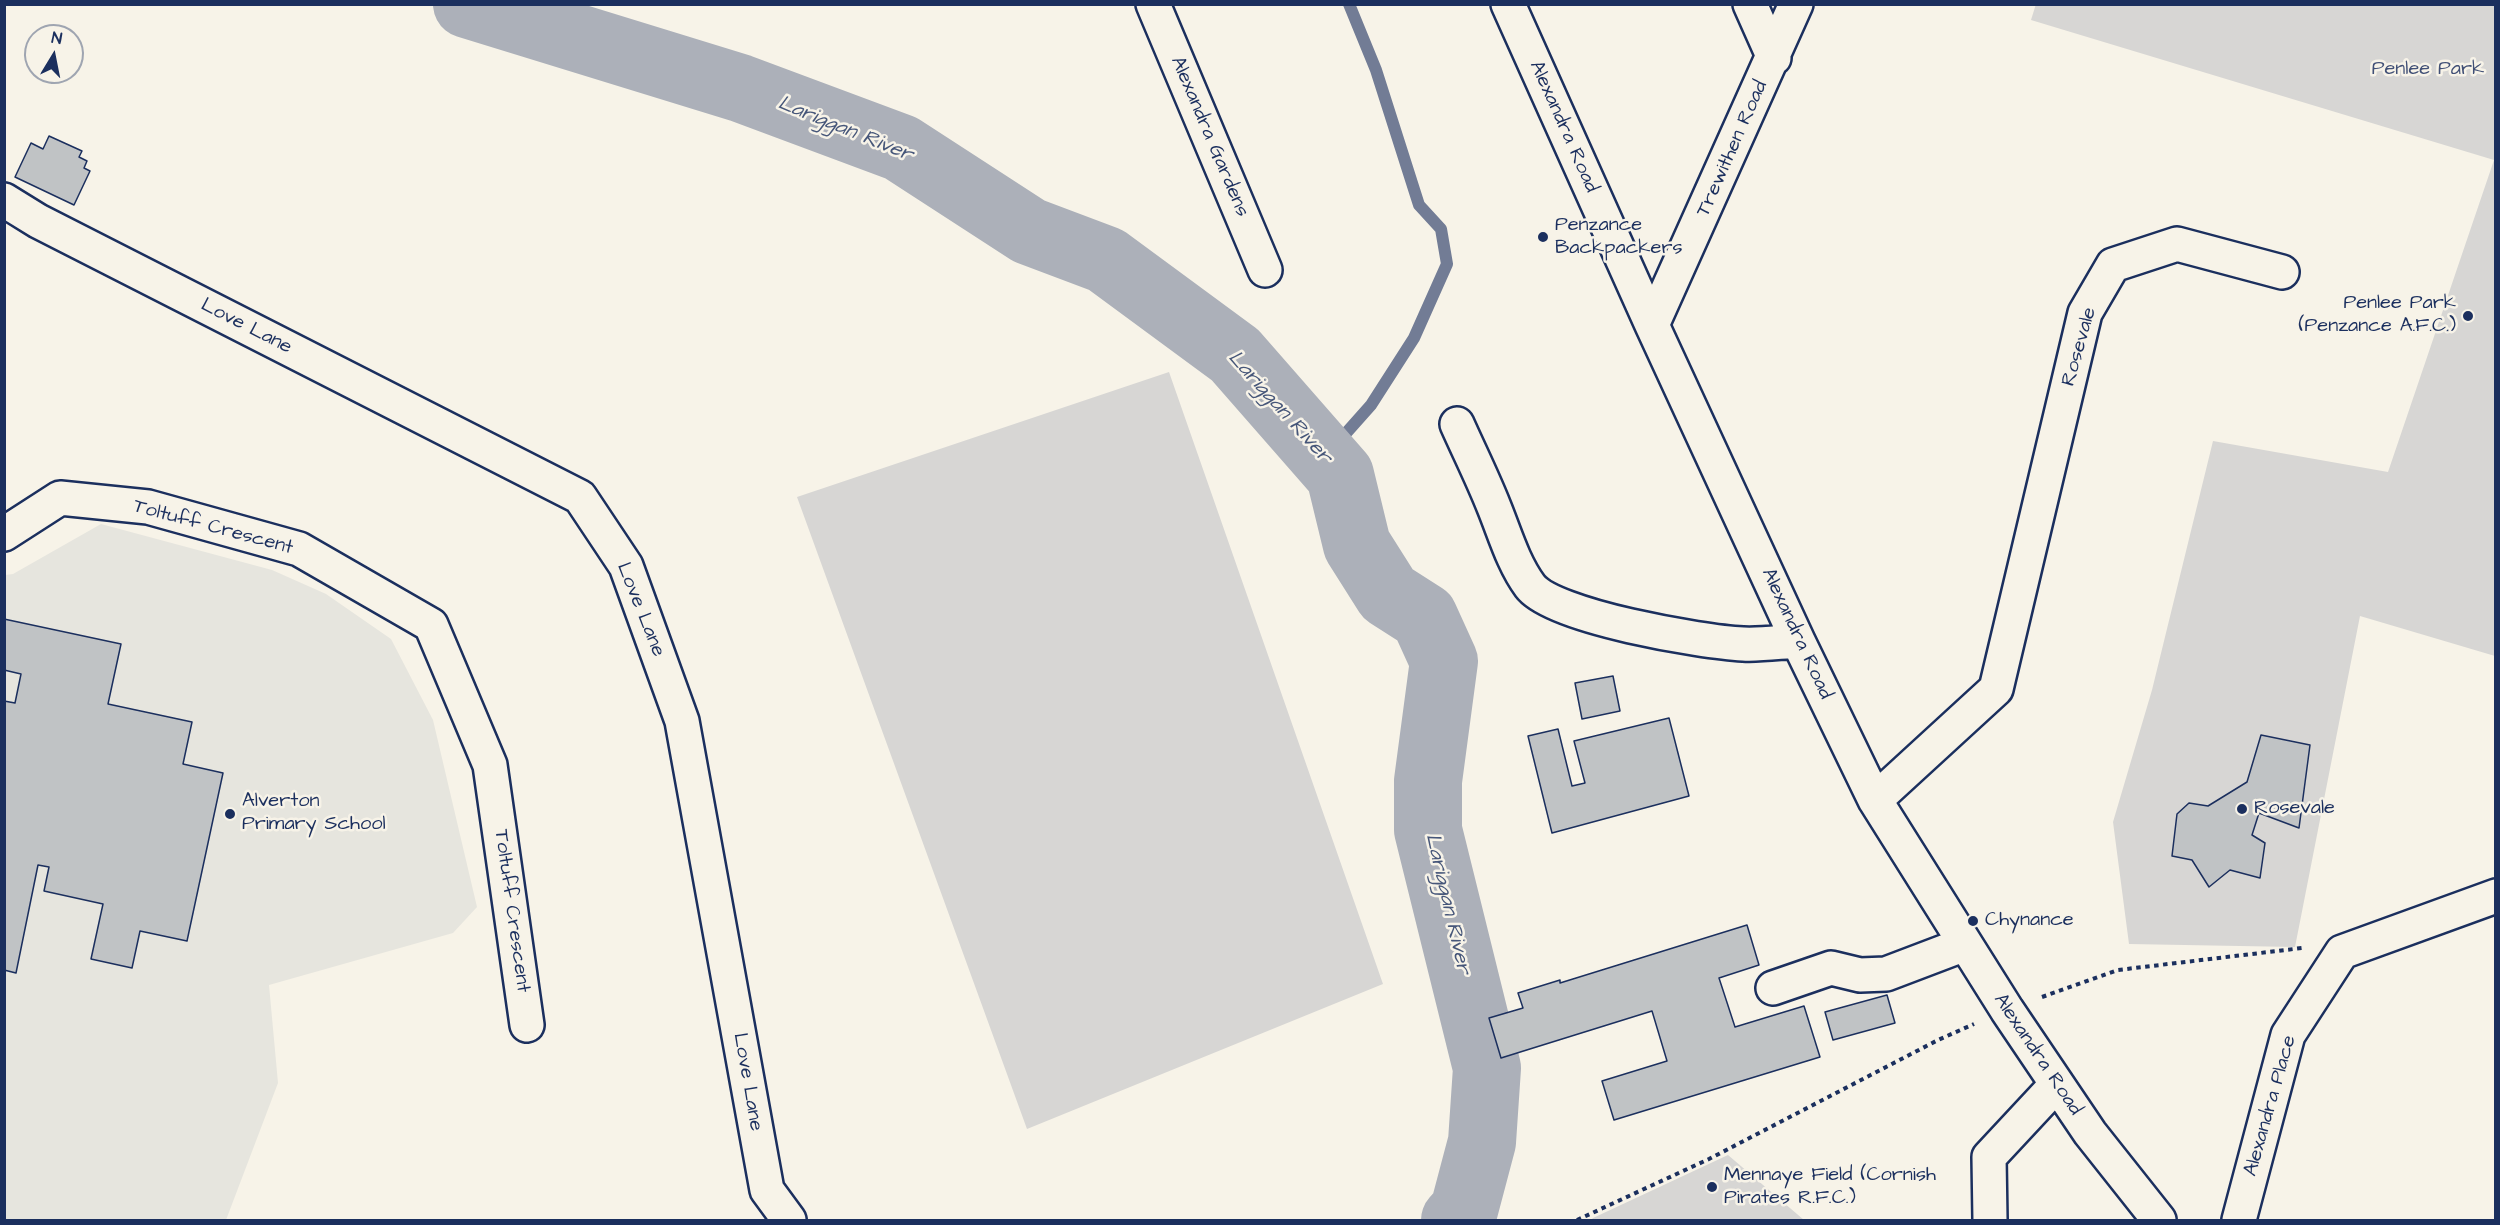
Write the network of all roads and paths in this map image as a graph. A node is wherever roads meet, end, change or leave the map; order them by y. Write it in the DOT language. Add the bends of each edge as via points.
graph roads {
  1 [pos="1153,4"];
  2 [pos="1509,4"];
  3 [pos="1750,4"];
  4 [pos="1796,4"];
  5 [pos="1774,58"];
  6 [pos="4,200"];
  7 [pos="1265,270"];
  8 [pos="2282,272"];
  9 [pos="1653,325"];
  10 [pos="1457,424"];
  11 [pos="4,534"];
  12 [pos="1798,641"];
  13 [pos="1875,800"];
  14 [pos="2496,896"];
  15 [pos="1965,944"];
  16 [pos="2342,952"];
  17 [pos="1773,988"];
  18 [pos="2007,1010"];
  19 [pos="527,1024"];
  20 [pos="2057,1084"];
  21 [pos="789,1221"];
  22 [pos="1577,1221"];
  23 [pos="1990,1221"];
  24 [pos="2159,1221"];
  25 [pos="2239,1221"];
  1 -- 7 [label="street, Alexandra Gardens"];
  2 -- 9 [label="street, Alexandra Road"];
  3 -- 5 [label="street"];
  4 -- 5 [label="street, Trewithen Road"];
  5 -- 9 [label="street, Trewithen Road"];
  6 -- 21 [label="street, Love Lane" via="38,221 579,497 626,566 682,721 767,1190"];
  8 -- 13 [label="street, Rosevale" via="2177,244 2113,265 2085,313 1996,689"];
  9 -- 12 [label="street, Alexandra Road"];
  10 -- 12 [label="street" via="1516,563 1531,588 1548,601 1573,612 1702,639 1744,644"];
  11 -- 19 [label="street, Toltuff Crescent" via="60,498 148,507 299,549 431,625 490,765"];
  12 -- 13 [label="street, Alexandra Road"];
  13 -- 15 [label="street, Alexandra Road"];
  14 -- 16 [label="street"];
  15 -- 17 [label="street" via="1886,974 1860,975 1831,968"];
  15 -- 18 [label="street, Alexandra Road"];
  16 -- 18 [label="path" via="2295,947 2118,970"];
  16 -- 25 [label="street, Alexandra Place" via="2288,1035"];
  18 -- 20 [label="street, Alexandra Road"];
  18 -- 22 [label="path" via="1938,1040 1709,1159"];
  20 -- 23 [label="street" via="1989,1156"];
  20 -- 24 [label="street, Alexandra Road"];
}
